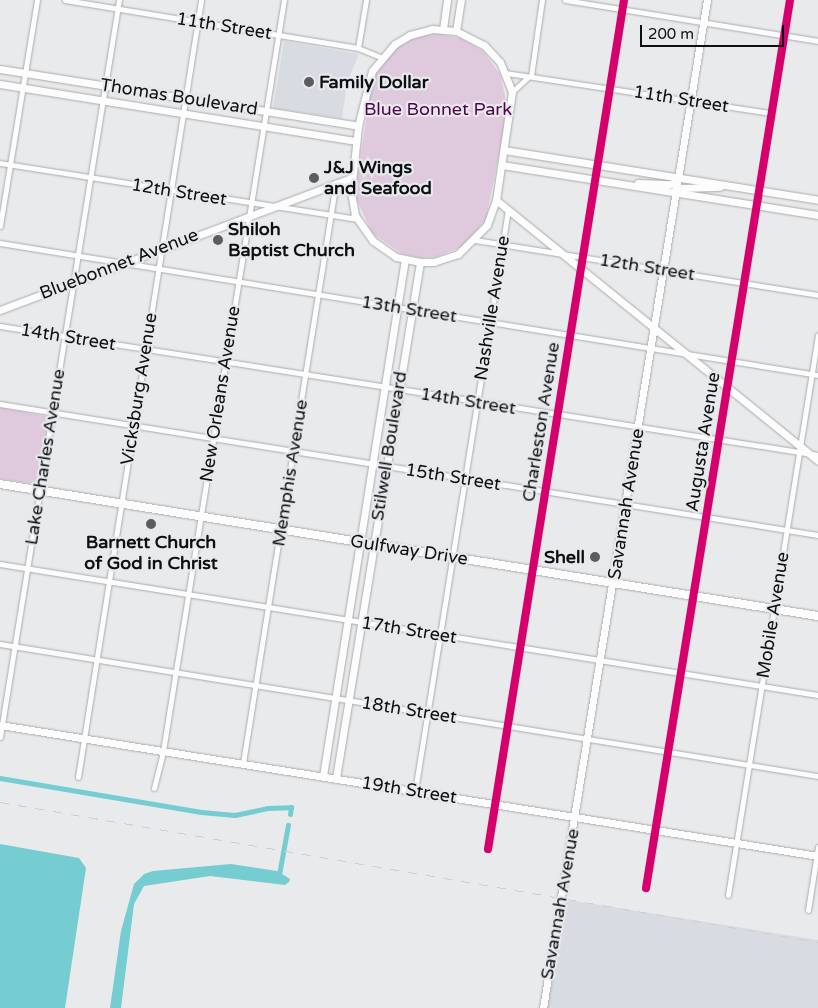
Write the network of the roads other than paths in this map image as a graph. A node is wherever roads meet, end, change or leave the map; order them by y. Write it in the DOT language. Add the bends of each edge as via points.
graph roads {
  1 [pos="36,0"];
  2 [pos="65,0"];
  3 [pos="119,0"];
  4 [pos="201,0"];
  5 [pos="284,0"];
  6 [pos="366,0"];
  7 [pos="448,0"];
  8 [pos="461,0"];
  9 [pos="542,0"];
  10 [pos="565,0"];
  11 [pos="624,0"];
  12 [pos="707,0"];
  13 [pos="790,0"];
  14 [pos="118,8"];
  15 [pos="623,9"];
  16 [pos="198,22"];
  17 [pos="704,22"];
  18 [pos="443,29"];
  19 [pos="456,31"];
  20 [pos="279,35"];
  21 [pos="784,35"];
  22 [pos="818,40"];
  23 [pos="358,48"];
  24 [pos="380,57"];
  25 [pos="0,69"];
  26 [pos="25,73"];
  27 [pos="506,73"];
  28 [pos="531,76"];
  29 [pos="0,84"];
  30 [pos="105,86"];
  31 [pos="22,87"];
  32 [pos="611,87"];
  33 [pos="512,92"];
  34 [pos="185,98"];
  35 [pos="103,100"];
  36 [pos="691,100"];
  37 [pos="266,111"];
  38 [pos="183,113"];
  39 [pos="772,113"];
  40 [pos="264,126"];
  41 [pos="358,126"];
  42 [pos="356,141"];
  43 [pos="504,150"];
  44 [pos="0,163"];
  45 [pos="10,165"];
  46 [pos="502,165"];
  47 [pos="598,165"];
  48 [pos="91,178"];
  49 [pos="351,178"];
  50 [pos="678,178"];
  51 [pos="596,180"];
  52 [pos="336,182"];
  53 [pos="628,185"];
  54 [pos="728,186"];
  55 [pos="170,191"];
  56 [pos="759,191"];
  57 [pos="676,193"];
  58 [pos="496,200"];
  59 [pos="818,200"];
  60 [pos="252,204"];
  61 [pos="756,205"];
  62 [pos="270,207"];
  63 [pos="508,210"];
  64 [pos="250,214"];
  65 [pos="818,215"];
  66 [pos="332,217"];
  67 [pos="357,219"];
  68 [pos="0,226"];
  69 [pos="475,240"];
  70 [pos="0,243"];
  71 [pos="503,244"];
  72 [pos="161,248"];
  73 [pos="563,255"];
  74 [pos="77,256"];
  75 [pos="584,257"];
  76 [pos="405,259"];
  77 [pos="420,262"];
  78 [pos="122,263"];
  79 [pos="158,269"];
  80 [pos="581,270"];
  81 [pos="664,270"];
  82 [pos="73,282"];
  83 [pos="239,282"];
  84 [pos="744,283"];
  85 [pos="818,294"];
  86 [pos="319,295"];
  87 [pos="398,308"];
  88 [pos="0,310"];
  89 [pos="411,310"];
  90 [pos="491,322"];
  91 [pos="0,326"];
  92 [pos="654,328"];
  93 [pos="571,335"];
  94 [pos="818,335"];
  95 [pos="64,336"];
  96 [pos="651,348"];
  97 [pos="144,349"];
  98 [pos="686,354"];
  99 [pos="732,361"];
  100 [pos="225,362"];
  101 [pos="815,374"];
  102 [pos="306,375"];
  103 [pos="384,387"];
  104 [pos="728,388"];
  105 [pos="398,390"];
  106 [pos="477,402"];
  107 [pos="0,404"];
  108 [pos="52,413"];
  109 [pos="557,415"];
  110 [pos="132,425"];
  111 [pos="637,428"];
  112 [pos="213,438"];
  113 [pos="718,441"];
  114 [pos="800,449"];
  115 [pos="294,451"];
  116 [pos="808,453"];
  117 [pos="818,455"];
  118 [pos="818,462"];
  119 [pos="373,464"];
  120 [pos="386,466"];
  121 [pos="465,479"];
  122 [pos="0,484"];
  123 [pos="40,490"];
  124 [pos="545,492"];
  125 [pos="120,503"];
  126 [pos="626,504"];
  127 [pos="200,516"];
  128 [pos="706,517"];
  129 [pos="281,529"];
  130 [pos="787,530"];
  131 [pos="818,535"];
  132 [pos="360,542"];
  133 [pos="373,544"];
  134 [pos="453,557"];
  135 [pos="0,564"];
  136 [pos="27,569"];
  137 [pos="533,570"];
  138 [pos="108,582"];
  139 [pos="613,582"];
  140 [pos="188,595"];
  141 [pos="694,596"];
  142 [pos="269,608"];
  143 [pos="774,608"];
  144 [pos="818,616"];
  145 [pos="348,620"];
  146 [pos="361,622"];
  147 [pos="440,634"];
  148 [pos="0,644"];
  149 [pos="14,646"];
  150 [pos="520,648"];
  151 [pos="95,660"];
  152 [pos="601,660"];
  153 [pos="176,673"];
  154 [pos="681,673"];
  155 [pos="256,686"];
  156 [pos="761,686"];
  157 [pos="818,695"];
  158 [pos="335,698"];
  159 [pos="348,700"];
  160 [pos="427,713"];
  161 [pos="1,725"];
  162 [pos="508,726"];
  163 [pos="0,737"];
  164 [pos="83,738"];
  165 [pos="588,739"];
  166 [pos="163,751"];
  167 [pos="668,752"];
  168 [pos="243,763"];
  169 [pos="749,764"];
  170 [pos="323,776"];
  171 [pos="818,776"];
  172 [pos="78,777"];
  173 [pos="336,778"];
  174 [pos="154,788"];
  175 [pos="415,791"];
  176 [pos="495,804"];
  177 [pos="575,817"];
  178 [pos="656,830"];
  179 [pos="736,843"];
  180 [pos="818,847"];
  181 [pos="488,849"];
  182 [pos="817,856"];
  183 [pos="646,888"];
  184 [pos="728,895"];
  185 [pos="808,910"];
  186 [pos="543,1008"];
  1 -- 26 [label="street"];
  2 -- 14 [label="street, 11th Street"];
  3 -- 14 [label="street, Lake Charles Avenue"];
  4 -- 16 [label="street, Vicksburg Avenue"];
  5 -- 20 [label="street, New Orleans Avenue"];
  6 -- 23 [label="street"];
  7 -- 18 [label="street"];
  8 -- 19 [label="street"];
  9 -- 28 [label="street"];
  10 -- 15 [label="street"];
  11 -- 15 [label="street, Charleston Avenue"];
  12 -- 17 [label="street, Savannah Avenue"];
  13 -- 21 [label="street, Augusta Avenue"];
  14 -- 16 [label="street, 11th Street"];
  14 -- 30 [label="street, Lake Charles Avenue"];
  15 -- 17 [label="street"];
  15 -- 32 [label="street, Charleston Avenue"];
  16 -- 20 [label="street, 11th Street"];
  16 -- 34 [label="street, Vicksburg Avenue"];
  17 -- 21 [label="street"];
  17 -- 36 [label="street, Savannah Avenue"];
  18 -- 19 [label="street"];
  18 -- 24 [label="street" via="410,35"];
  19 -- 27 [label="street" via="484,45"];
  20 -- 23 [label="street, 11th Street"];
  20 -- 37 [label="street, New Orleans Avenue"];
  21 -- 22 [label="street"];
  21 -- 39 [label="street, Augusta Avenue"];
  23 -- 24 [label="street, 11th Street"];
  24 -- 41 [label="street" via="367,81"];
  25 -- 26 [label="street, Thomas Boulevard"];
  26 -- 30 [label="street, Thomas Boulevard"];
  26 -- 31 [label="street"];
  27 -- 28 [label="street, 11th Street"];
  27 -- 33 [label="street"];
  28 -- 32 [label="street, 11th Street"];
  28 -- 33 [label="street"];
  29 -- 31 [label="street, Thomas Boulevard"];
  30 -- 34 [label="street, Thomas Boulevard"];
  30 -- 35 [label="street, Lake Charles Avenue"];
  31 -- 35 [label="street, Thomas Boulevard"];
  31 -- 45 [label="street"];
  32 -- 36 [label="street, 11th Street"];
  32 -- 47 [label="street, Charleston Avenue"];
  33 -- 43 [label="street"];
  34 -- 37 [label="street, Thomas Boulevard"];
  34 -- 38 [label="street, Vicksburg Avenue"];
  35 -- 38 [label="street, Thomas Boulevard"];
  35 -- 48 [label="street, Lake Charles Avenue"];
  36 -- 39 [label="street, 11th Street"];
  36 -- 50 [label="street, Savannah Avenue"];
  37 -- 40 [label="street, New Orleans Avenue"];
  37 -- 41 [label="street, Thomas Boulevard"];
  38 -- 40 [label="street, Thomas Boulevard"];
  38 -- 55 [label="street, Vicksburg Avenue"];
  39 -- 56 [label="street, Augusta Avenue"];
  40 -- 42 [label="street, Thomas Boulevard"];
  40 -- 60 [label="street, New Orleans Avenue"];
  41 -- 42 [label="street"];
  42 -- 49 [label="street"];
  43 -- 46 [label="street"];
  43 -- 47 [label="street"];
  44 -- 45 [label="street, 12th Street"];
  45 -- 48 [label="street, 12th Street"];
  45 -- 68 [label="street"];
  46 -- 51 [label="street"];
  46 -- 58 [label="street"];
  47 -- 50 [label="street"];
  47 -- 51 [label="street, Charleston Avenue"];
  48 -- 55 [label="street, 12th Street"];
  48 -- 74 [label="street, Lake Charles Avenue"];
  49 -- 52 [label="street, Bluebonnet Avenue"];
  49 -- 67 [label="street" via="352,204"];
  50 -- 53 [label="street" via="672,184"];
  50 -- 54 [label="street"];
  50 -- 57 [label="street, Savannah Avenue"];
  51 -- 53 [label="street"];
  51 -- 75 [label="street, Charleston Avenue"];
  52 -- 62 [label="street, Bluebonnet Avenue"];
  52 -- 66 [label="street, Memphis Avenue"];
  53 -- 57 [label="street"];
  54 -- 56 [label="street"];
  54 -- 57 [label="street" via="682,188"];
  55 -- 60 [label="street, 12th Street"];
  55 -- 72 [label="street, Vicksburg Avenue"];
  56 -- 59 [label="street"];
  56 -- 61 [label="street, Augusta Avenue"];
  57 -- 61 [label="street"];
  57 -- 81 [label="street, Savannah Avenue"];
  58 -- 63 [label="street"];
  58 -- 69 [label="street" via="488,225"];
  60 -- 62 [label="street, 12th Street"];
  60 -- 64 [label="street, New Orleans Avenue"];
  61 -- 65 [label="street"];
  61 -- 84 [label="street, Augusta Avenue"];
  62 -- 64 [label="street, Bluebonnet Avenue"];
  62 -- 66 [label="street, 12th Street"];
  63 -- 71 [label="street, Nashville Avenue"];
  63 -- 73 [label="street"];
  64 -- 72 [label="street, Bluebonnet Avenue"];
  64 -- 83 [label="street, New Orleans Avenue"];
  66 -- 67 [label="street, 12th Street"];
  66 -- 86 [label="street, Memphis Avenue"];
  67 -- 76 [label="street" via="378,246"];
  69 -- 71 [label="street, 12th Street"];
  69 -- 77 [label="street" via="448,258"];
  70 -- 74 [label="street, 13th Street"];
  71 -- 73 [label="street, 12th Street"];
  71 -- 90 [label="street, Nashville Avenue"];
  72 -- 78 [label="street, Bluebonnet Avenue"];
  72 -- 79 [label="street, Vicksburg Avenue"];
  73 -- 75 [label="street, 12th Street"];
  73 -- 80 [label="street"];
  74 -- 78 [label="street, 13th Street"];
  74 -- 82 [label="street, Lake Charles Avenue"];
  75 -- 80 [label="street, Charleston Avenue"];
  75 -- 81 [label="street, 12th Street"];
  76 -- 77 [label="street"];
  76 -- 87 [label="street, Stilwell Boulevard"];
  77 -- 89 [label="street, Stilwell Boulevard"];
  78 -- 79 [label="street, 13th Street"];
  78 -- 82 [label="street, Bluebonnet Avenue"];
  79 -- 83 [label="street, 13th Street"];
  79 -- 97 [label="street, Vicksburg Avenue"];
  80 -- 92 [label="street"];
  80 -- 93 [label="street, Charleston Avenue"];
  81 -- 84 [label="street, 12th Street"];
  81 -- 92 [label="street, Savannah Avenue"];
  82 -- 88 [label="street, Bluebonnet Avenue"];
  82 -- 95 [label="street, Lake Charles Avenue"];
  83 -- 86 [label="street, 13th Street"];
  83 -- 100 [label="street, New Orleans Avenue"];
  84 -- 85 [label="street, 12th Street"];
  84 -- 99 [label="street, Augusta Avenue"];
  86 -- 87 [label="street, 13th Street"];
  86 -- 102 [label="street, Memphis Avenue"];
  87 -- 89 [label="street, 13th Street"];
  87 -- 103 [label="street, Stilwell Boulevard"];
  89 -- 90 [label="street, 13th Street"];
  89 -- 105 [label="street, Stilwell Boulevard"];
  90 -- 93 [label="street, 13th Street"];
  90 -- 106 [label="street, Nashville Avenue"];
  91 -- 95 [label="street, 14th Street"];
  92 -- 96 [label="street, Savannah Avenue"];
  92 -- 98 [label="street"];
  93 -- 96 [label="street, 13th Street"];
  93 -- 109 [label="street, Charleston Avenue"];
  94 -- 101 [label="street, Mobile Avenue"];
  95 -- 97 [label="street, 14th Street"];
  95 -- 108 [label="street, Lake Charles Avenue"];
  96 -- 98 [label="street, 13th Street"];
  96 -- 111 [label="street, Savannah Avenue"];
  97 -- 100 [label="street, 14th Street"];
  97 -- 110 [label="street, Vicksburg Avenue"];
  98 -- 99 [label="street, 13th Street"];
  98 -- 104 [label="street"];
  99 -- 101 [label="street, 13th Street"];
  99 -- 104 [label="street, Augusta Avenue"];
  100 -- 102 [label="street, 14th Street"];
  100 -- 112 [label="street, New Orleans Avenue"];
  101 -- 114 [label="street, Mobile Avenue"];
  102 -- 103 [label="street, 14th Street"];
  102 -- 115 [label="street, Memphis Avenue"];
  103 -- 105 [label="street, 14th Street"];
  103 -- 119 [label="street, Stilwell Boulevard"];
  104 -- 113 [label="street, Augusta Avenue"];
  104 -- 114 [label="street"];
  105 -- 106 [label="street, 14th Street"];
  105 -- 120 [label="street, Stilwell Boulevard"];
  106 -- 109 [label="street, 14th Street"];
  106 -- 121 [label="street, Nashville Avenue"];
  107 -- 108 [label="street, 15th Street"];
  108 -- 110 [label="street, 15th Street"];
  108 -- 123 [label="street, Lake Charles Avenue"];
  109 -- 111 [label="street, 14th Street"];
  109 -- 124 [label="street, Charleston Avenue"];
  110 -- 112 [label="street, 15th Street"];
  110 -- 125 [label="street, Vicksburg Avenue"];
  111 -- 113 [label="street, 14th Street"];
  111 -- 126 [label="street, Savannah Avenue"];
  112 -- 115 [label="street, 15th Street"];
  112 -- 127 [label="street, New Orleans Avenue"];
  113 -- 114 [label="street, 14th Street"];
  113 -- 128 [label="street, Augusta Avenue"];
  114 -- 116 [label="street"];
  114 -- 130 [label="street, Mobile Avenue"];
  115 -- 119 [label="street, 15th Street"];
  115 -- 129 [label="street, Memphis Avenue"];
  116 -- 117 [label="street"];
  116 -- 118 [label="street"];
  119 -- 120 [label="street, 15th Street"];
  119 -- 132 [label="street, Stilwell Boulevard"];
  120 -- 121 [label="street, 15th Street"];
  120 -- 133 [label="street, Stilwell Boulevard"];
  121 -- 124 [label="street, 15th Street"];
  121 -- 134 [label="street, Nashville Avenue"];
  122 -- 123 [label="main road, Gulfway Drive"];
  123 -- 125 [label="main road, Gulfway Drive"];
  123 -- 136 [label="street, Lake Charles Avenue"];
  124 -- 126 [label="street, 15th Street"];
  124 -- 137 [label="street, Charleston Avenue"];
  125 -- 127 [label="main road, Gulfway Drive"];
  125 -- 138 [label="street, Vicksburg Avenue"];
  126 -- 128 [label="street, 15th Street"];
  126 -- 139 [label="street, Savannah Avenue"];
  127 -- 129 [label="main road, Gulfway Drive"];
  127 -- 140 [label="street, New Orleans Avenue"];
  128 -- 130 [label="street, 15th Street"];
  128 -- 141 [label="street, Augusta Avenue"];
  129 -- 132 [label="main road, Gulfway Drive"];
  129 -- 142 [label="street, Memphis Avenue"];
  130 -- 131 [label="street, 15th Street"];
  130 -- 143 [label="street, Mobile Avenue"];
  132 -- 133 [label="main road, Gulfway Drive"];
  132 -- 145 [label="street, Stilwell Boulevard"];
  133 -- 134 [label="main road, Gulfway Drive"];
  133 -- 146 [label="street, Stilwell Boulevard"];
  134 -- 137 [label="main road, Gulfway Drive"];
  134 -- 147 [label="street, Nashville Avenue"];
  135 -- 136 [label="street, 17th Street"];
  136 -- 138 [label="street, 17th Street"];
  136 -- 149 [label="street, Lake Charles Avenue"];
  137 -- 139 [label="main road, Gulfway Drive"];
  137 -- 150 [label="street, Charleston Avenue"];
  138 -- 140 [label="street, 17th Street"];
  138 -- 151 [label="street, Vicksburg Avenue"];
  139 -- 141 [label="main road, Gulfway Drive"];
  139 -- 152 [label="street, Savannah Avenue"];
  140 -- 142 [label="street, 17th Street"];
  140 -- 153 [label="street, New Orleans Avenue"];
  141 -- 143 [label="main road, Gulfway Drive"];
  141 -- 154 [label="street, Augusta Avenue"];
  142 -- 145 [label="street, 17th Street"];
  142 -- 155 [label="street, Memphis Avenue"];
  143 -- 144 [label="main road, Gulfway Drive"];
  143 -- 156 [label="street, Mobile Avenue"];
  145 -- 146 [label="street, 17th Street"];
  145 -- 158 [label="street, Stilwell Boulevard"];
  146 -- 147 [label="street, 17th Street"];
  146 -- 159 [label="street, Stilwell Boulevard"];
  147 -- 150 [label="street, 17th Street"];
  147 -- 160 [label="street, Nashville Avenue"];
  148 -- 149 [label="street, 18th Street"];
  149 -- 151 [label="street, 18th Street"];
  149 -- 161 [label="street, Lake Charles Avenue"];
  150 -- 152 [label="street, 17th Street"];
  150 -- 162 [label="street, Charleston Avenue"];
  151 -- 153 [label="street, 18th Street"];
  151 -- 164 [label="street, Vicksburg Avenue"];
  152 -- 154 [label="street, 17th Street"];
  152 -- 165 [label="street, Savannah Avenue"];
  153 -- 155 [label="street, 18th Street"];
  153 -- 166 [label="street, New Orleans Avenue"];
  154 -- 156 [label="street, 17th Street"];
  154 -- 167 [label="street, Augusta Avenue"];
  155 -- 158 [label="street, 18th Street"];
  155 -- 168 [label="street, Memphis Avenue"];
  156 -- 157 [label="street, 17th Street"];
  156 -- 169 [label="street, Mobile Avenue"];
  158 -- 159 [label="street, 18th Street"];
  158 -- 170 [label="street, Stilwell Boulevard"];
  159 -- 160 [label="street, 18th Street"];
  159 -- 173 [label="street, Stilwell Boulevard"];
  160 -- 162 [label="street, 18th Street"];
  160 -- 175 [label="street, Nashville Avenue"];
  161 -- 163 [label="street, Lake Charles Avenue"];
  161 -- 164 [label="street, 19th Street"];
  162 -- 165 [label="street, 18th Street"];
  162 -- 176 [label="street, Charleston Avenue"];
  164 -- 166 [label="street, 19th Street"];
  164 -- 172 [label="street, Vicksburg Avenue"];
  165 -- 167 [label="street, 18th Street"];
  165 -- 177 [label="street, Savannah Avenue"];
  166 -- 168 [label="street, 19th Street"];
  166 -- 174 [label="street, New Orleans Avenue"];
  167 -- 169 [label="street, 18th Street"];
  167 -- 178 [label="street, Augusta Avenue"];
  168 -- 170 [label="street, 19th Street"];
  169 -- 171 [label="street, 18th Street"];
  169 -- 179 [label="street, Mobile Avenue"];
  170 -- 173 [label="street, 19th Street"];
  173 -- 175 [label="street, 19th Street"];
  175 -- 176 [label="street, 19th Street"];
  176 -- 177 [label="street, 19th Street"];
  176 -- 181 [label="street, Charleston Avenue"];
  177 -- 178 [label="street, 19th Street"];
  177 -- 186 [label="street, Savannah Avenue"];
  178 -- 179 [label="street, 19th Street"];
  178 -- 183 [label="street, Augusta Avenue"];
  179 -- 182 [label="street, 19th Street"];
  179 -- 184 [label="street, Mobile Avenue"];
  180 -- 182 [label="street"];
  182 -- 185 [label="street"];
}
